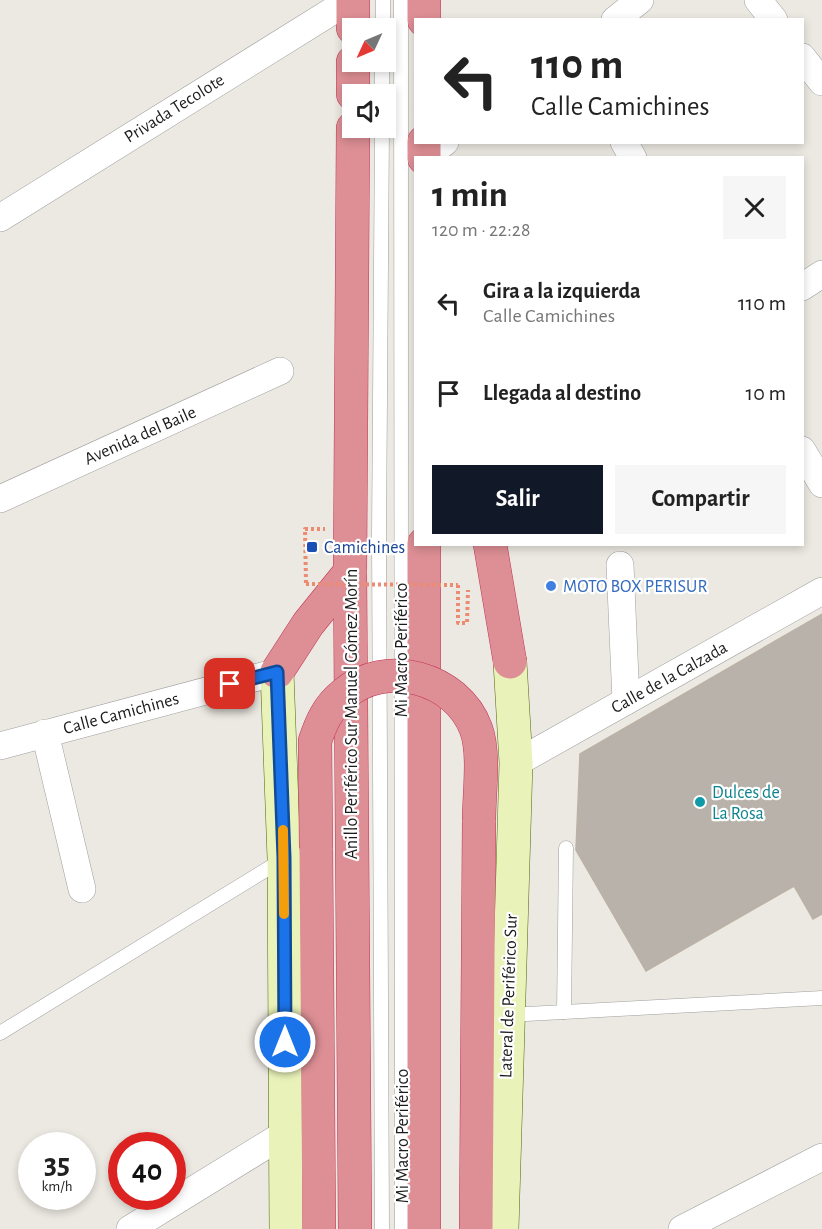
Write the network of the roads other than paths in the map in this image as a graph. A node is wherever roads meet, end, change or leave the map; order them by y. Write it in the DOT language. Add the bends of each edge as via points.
graph roads {
  1 [pos="352,0"];
  2 [pos="383,0"];
  3 [pos="401,0"];
  4 [pos="424,0"];
  5 [pos="640,0"];
  6 [pos="758,0"];
  7 [pos="353,18"];
  8 [pos="383,18"];
  9 [pos="424,18"];
  10 [pos="618,18"];
  11 [pos="772,18"];
  12 [pos="804,60"];
  13 [pos="822,82"];
  14 [pos="352,138"];
  15 [pos="382,138"];
  16 [pos="442,144"];
  17 [pos="425,156"];
  18 [pos="0,218"];
  19 [pos="822,274"];
  20 [pos="804,286"];
  21 [pos="280,371"];
  22 [pos="804,453"];
  23 [pos="822,484"];
  24 [pos="0,499"];
  25 [pos="424,546"];
  26 [pos="490,546"];
  27 [pos="620,565"];
  28 [pos="350,572"];
  29 [pos="822,591"];
  30 [pos="510,662"];
  31 [pos="277,672"];
  32 [pos="626,701"];
  33 [pos="45,732"];
  34 [pos="0,746"];
  35 [pos="516,763"];
  36 [pos="566,848"];
  37 [pos="284,858"];
  38 [pos="82,890"];
  39 [pos="822,998"];
  40 [pos="564,1012"];
  41 [pos="507,1015"];
  42 [pos="0,1033"];
  43 [pos="286,1133"];
  44 [pos="820,1163"];
  45 [pos="685,1228"];
  46 [pos="130,1229"];
  47 [pos="285,1229"];
  48 [pos="319,1229"];
  49 [pos="355,1229"];
  50 [pos="382,1229"];
  51 [pos="402,1229"];
  52 [pos="424,1229"];
  53 [pos="476,1229"];
  54 [pos="502,1229"];
  1 -- 7 [label="highway"];
  1 -- 18 [label="street, Privada Tecolote"];
  2 -- 8 [label="lane"];
  3 -- 51 [label="lane, Mi Macro Periférico"];
  4 -- 9 [label="highway"];
  5 -- 10 [label="street"];
  6 -- 11 [label="street"];
  12 -- 13 [label="street"];
  14 -- 28 [label="highway, Anillo Periférico Sur Manuel Gómez Morín"];
  15 -- 50 [label="lane, Mi Macro Periférico"];
  16 -- 17 [label="street"];
  19 -- 20 [label="street"];
  21 -- 24 [label="street, Avenida del Baile"];
  22 -- 23 [label="street"];
  25 -- 52 [label="highway"];
  26 -- 30 [label="highway"];
  27 -- 32 [label="street"];
  28 -- 31 [label="highway" via="308,624"];
  28 -- 49 [label="highway, Anillo Periférico Sur Manuel Gómez Morín"];
  29 -- 32 [label="street, Calle de la Calzada"];
  30 -- 35 [label="street, Lateral de Periférico Sur"];
  31 -- 33 [label="street, Calle Camichines"];
  31 -- 37 [label="street"];
  32 -- 35 [label="street, Calle de la Calzada"];
  33 -- 34 [label="street, Calle Camichines"];
  33 -- 38 [label="street"];
  35 -- 41 [label="street, Lateral de Periférico Sur"];
  36 -- 40 [label="lane"];
  37 -- 42 [label="lane"];
  37 -- 43 [label="street"];
  39 -- 40 [label="lane"];
  40 -- 41 [label="lane"];
  41 -- 54 [label="street, Lateral de Periférico Sur"];
  43 -- 46 [label="street"];
  43 -- 47 [label="street"];
  44 -- 45 [label="street"];
  48 -- 53 [label="highway, bridge" via="315,741 326,714 344,693 369,680 397,675 425,680 449,694 468,715 479,741"];
}
